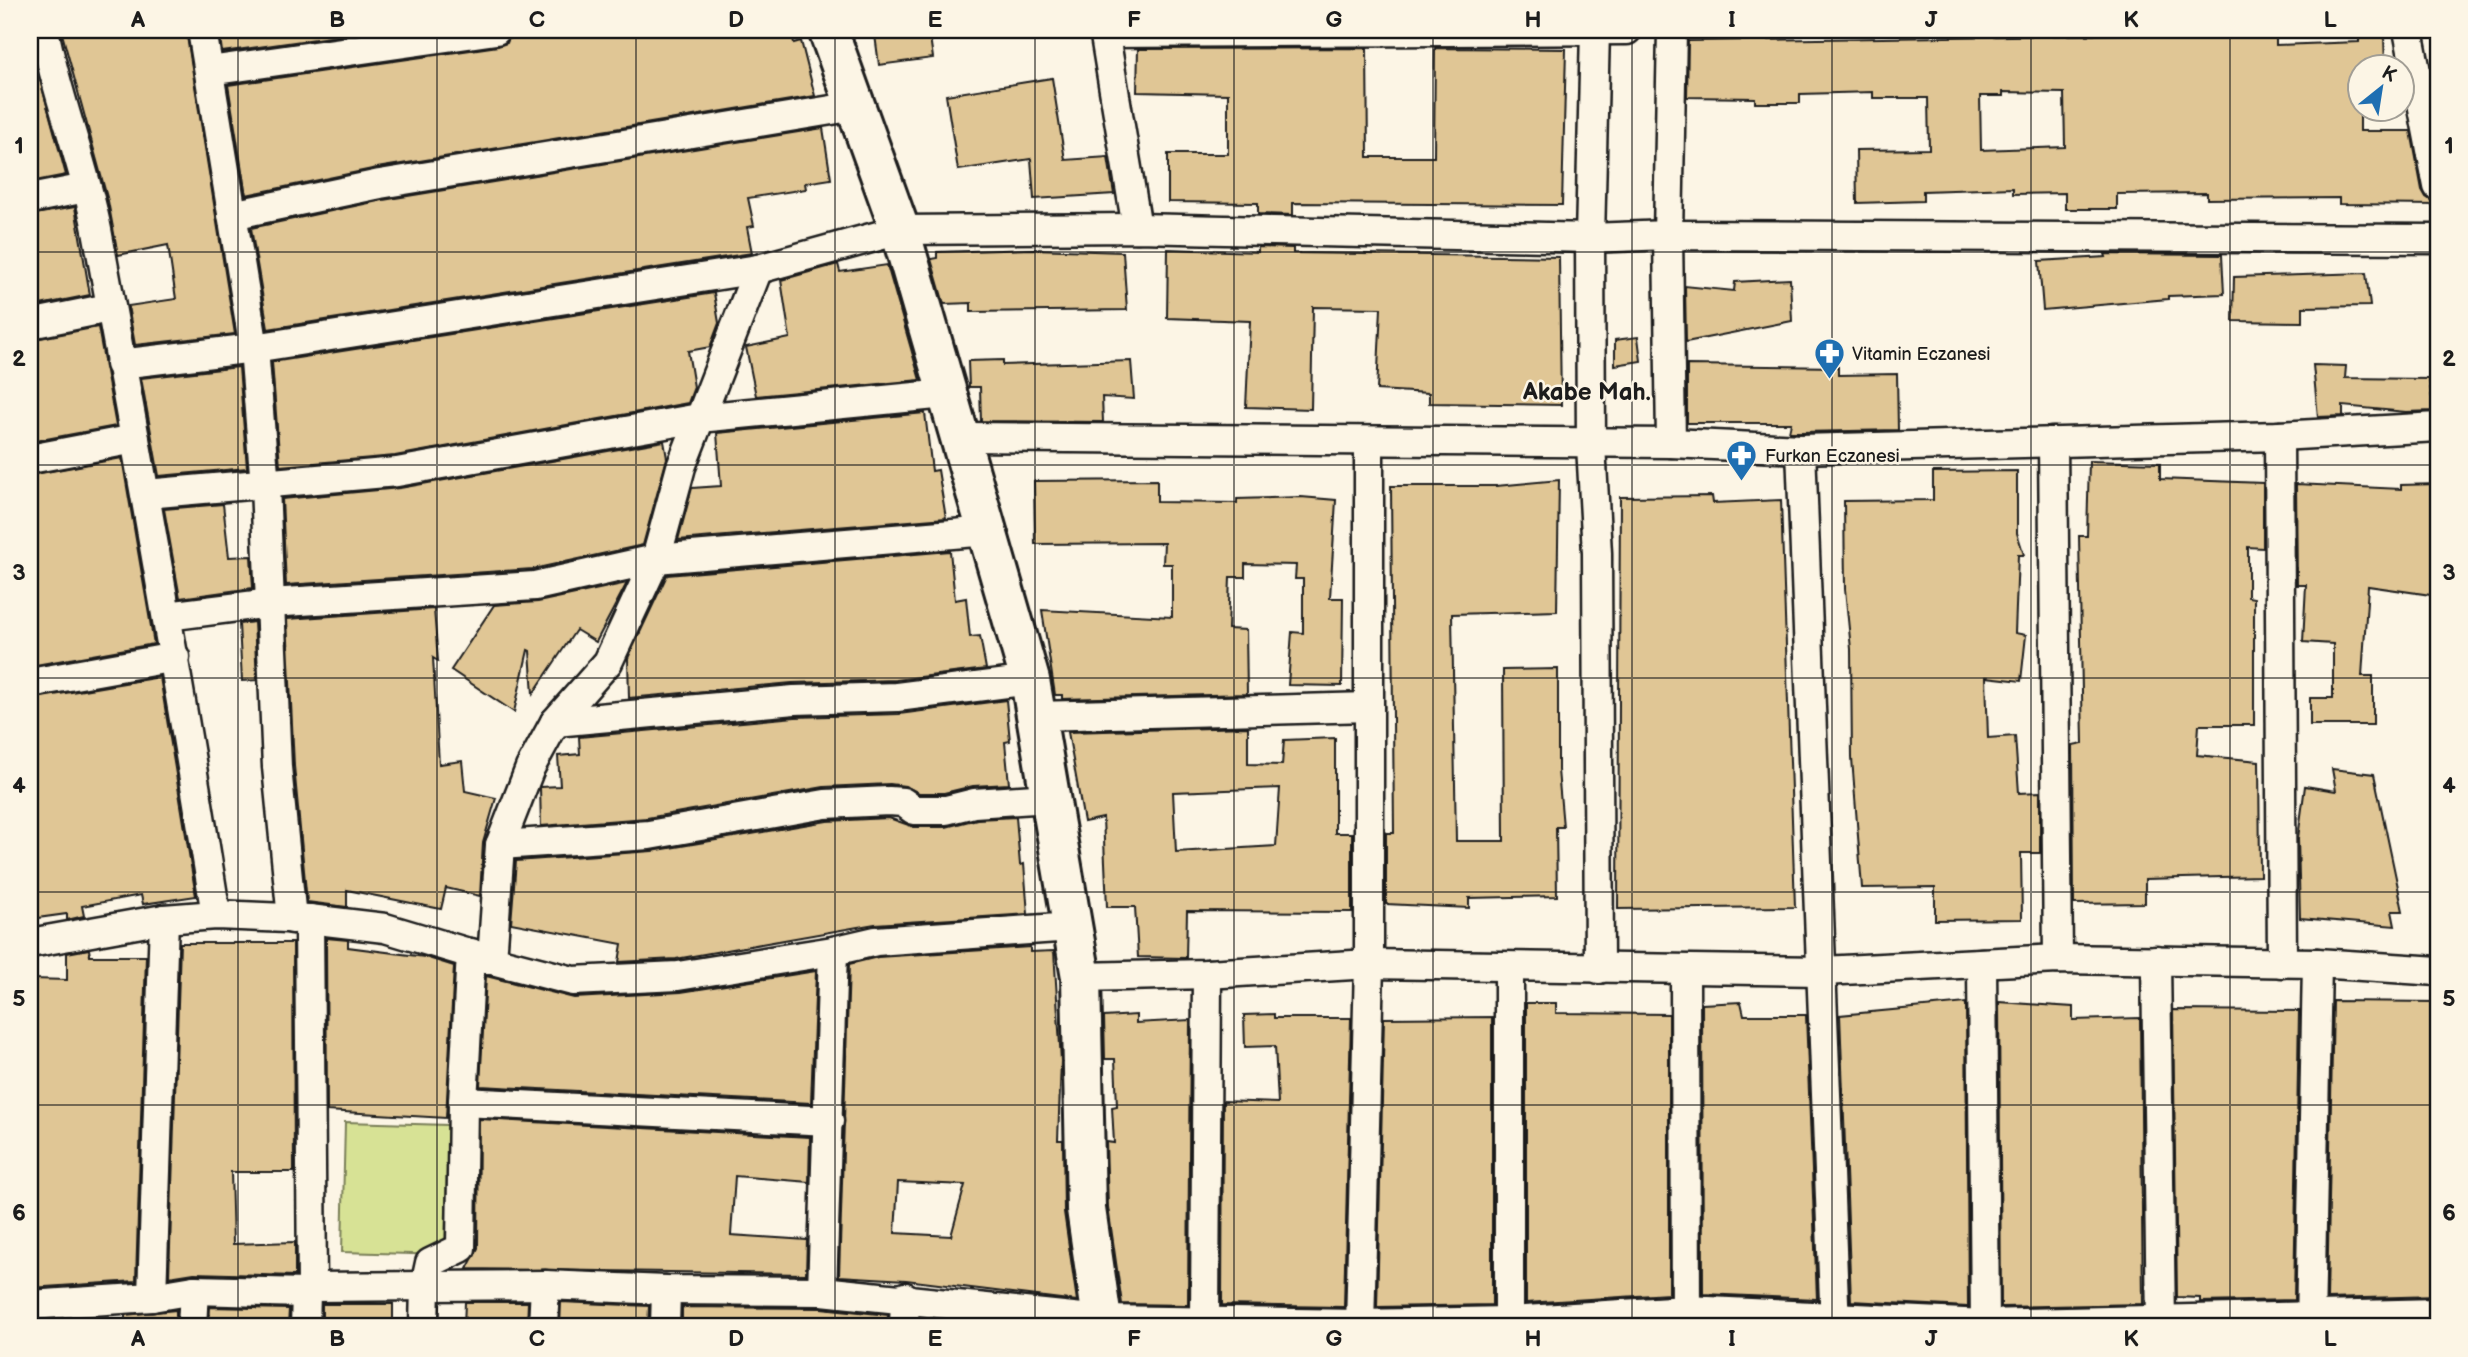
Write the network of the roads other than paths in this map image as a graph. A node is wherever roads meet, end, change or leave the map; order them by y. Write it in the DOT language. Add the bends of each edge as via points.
graph roads {
  1 [pos="44,30"];
  2 [pos="202,30"];
  3 [pos="496,30"];
  4 [pos="828,30"];
  5 [pos="1627,30"];
  6 [pos="1672,30"];
  7 [pos="2407,30"];
  8 [pos="1595,31"];
  9 [pos="1104,32"];
  10 [pos="209,71"];
  11 [pos="42,80"];
  12 [pos="856,106"];
  13 [pos="2438,186"];
  14 [pos="86,188"];
  15 [pos="30,200"];
  16 [pos="232,215"];
  17 [pos="1137,228"];
  18 [pos="900,230"];
  19 [pos="1668,234"];
  20 [pos="1590,238"];
  21 [pos="2438,239"];
  22 [pos="758,269"];
  23 [pos="109,308"];
  24 [pos="30,324"];
  25 [pos="254,348"];
  26 [pos="120,365"];
  27 [pos="946,394"];
  28 [pos="699,418"];
  29 [pos="2438,427"];
  30 [pos="2279,436"];
  31 [pos="962,437"];
  32 [pos="135,439"];
  33 [pos="1369,441"];
  34 [pos="2053,442"];
  35 [pos="1671,443"];
  36 [pos="1591,445"];
  37 [pos="1801,450"];
  38 [pos="30,459"];
  39 [pos="265,486"];
  40 [pos="146,495"];
  41 [pos="988,531"];
  42 [pos="656,559"];
  43 [pos="270,603"];
  44 [pos="167,616"];
  45 [pos="175,657"];
  46 [pos="30,683"];
  47 [pos="1033,698"];
  48 [pos="1369,707"];
  49 [pos="555,722"];
  50 [pos="1050,798"];
  51 [pos="500,845"];
  52 [pos="216,915"];
  53 [pos="164,919"];
  54 [pos="300,919"];
  55 [pos="1072,927"];
  56 [pos="30,943"];
  57 [pos="833,951"];
  58 [pos="481,957"];
  59 [pos="2058,960"];
  60 [pos="2156,960"];
  61 [pos="1982,963"];
  62 [pos="2282,963"];
  63 [pos="2317,963"];
  64 [pos="1369,964"];
  65 [pos="1509,968"];
  66 [pos="1599,969"];
  67 [pos="1685,971"];
  68 [pos="1823,971"];
  69 [pos="2438,971"];
  70 [pos="1207,974"];
  71 [pos="1081,977"];
  72 [pos="463,1102"];
  73 [pos="829,1121"];
  74 [pos="545,1285"];
  75 [pos="425,1286"];
  76 [pos="194,1290"];
  77 [pos="309,1290"];
  78 [pos="666,1290"];
  79 [pos="822,1291"];
  80 [pos="152,1297"];
  81 [pos="905,1297"];
  82 [pos="30,1305"];
  83 [pos="2438,1313"];
  84 [pos="1687,1318"];
  85 [pos="1205,1322"];
  86 [pos="1835,1322"];
  87 [pos="2310,1322"];
  88 [pos="2161,1323"];
  89 [pos="1103,1324"];
  90 [pos="1509,1324"];
  91 [pos="1360,1325"];
  92 [pos="1985,1326"];
  93 [pos="192,1327"];
  94 [pos="305,1327"];
  95 [pos="424,1327"];
  96 [pos="543,1327"];
  97 [pos="665,1327"];
  98 [pos="904,1327"];
  1 -- 11 [label="street"];
  2 -- 10 [label="street"];
  3 -- 10 [label="street"];
  4 -- 12 [label="street"];
  5 -- 8 [label="street"];
  6 -- 19 [label="street"];
  7 -- 13 [label="street"];
  8 -- 9 [label="street"];
  8 -- 20 [label="street"];
  9 -- 17 [label="street"];
  10 -- 16 [label="street"];
  11 -- 14 [label="street"];
  12 -- 16 [label="street" via="380,184"];
  12 -- 18 [label="street"];
  14 -- 15 [label="street"];
  14 -- 23 [label="street"];
  16 -- 25 [label="street"];
  17 -- 18 [label="street"];
  17 -- 20 [label="street"];
  18 -- 22 [label="street"];
  18 -- 27 [label="street"];
  19 -- 20 [label="street"];
  19 -- 21 [label="street"];
  19 -- 35 [label="street"];
  20 -- 36 [label="street"];
  22 -- 25 [label="street"];
  22 -- 28 [label="street"];
  23 -- 24 [label="street"];
  23 -- 26 [label="street"];
  25 -- 26 [label="street"];
  25 -- 39 [label="street"];
  26 -- 32 [label="street"];
  27 -- 28 [label="street"];
  27 -- 31 [label="street"];
  28 -- 39 [label="street" via="397,472"];
  28 -- 42 [label="street"];
  29 -- 30 [label="street"];
  30 -- 34 [label="street"];
  30 -- 62 [label="street"];
  31 -- 33 [label="street"];
  31 -- 41 [label="street"];
  32 -- 38 [label="street"];
  32 -- 40 [label="street"];
  33 -- 36 [label="street"];
  33 -- 48 [label="street"];
  34 -- 37 [label="street"];
  34 -- 59 [label="street"];
  35 -- 36 [label="street"];
  35 -- 37 [label="street"];
  36 -- 66 [label="street" via="1597,553"];
  37 -- 68 [label="street"];
  39 -- 40 [label="street"];
  39 -- 43 [label="street"];
  40 -- 44 [label="street"];
  41 -- 42 [label="street"];
  41 -- 47 [label="street"];
  42 -- 43 [label="street" via="535,586"];
  42 -- 49 [label="street" via="608,662"];
  43 -- 44 [label="street"];
  43 -- 54 [label="street" via="277,767"];
  44 -- 45 [label="street"];
  45 -- 46 [label="street"];
  45 -- 52 [label="street"];
  47 -- 48 [label="street"];
  47 -- 49 [label="street" via="794,699"];
  47 -- 50 [label="street"];
  48 -- 64 [label="street"];
  49 -- 51 [label="street" via="530,768"];
  50 -- 51 [label="street" via="974,803 946,810 914,810 903,802 889,801 825,804 649,835"];
  50 -- 55 [label="street"];
  51 -- 58 [label="street"];
  52 -- 53 [label="street"];
  52 -- 54 [label="street"];
  53 -- 56 [label="street"];
  53 -- 80 [label="street"];
  54 -- 58 [label="street" via="385,928"];
  54 -- 77 [label="street"];
  55 -- 57 [label="street" via="876,941"];
  55 -- 71 [label="street"];
  57 -- 58 [label="street" via="678,976 573,981"];
  57 -- 73 [label="street"];
  58 -- 72 [label="street"];
  59 -- 60 [label="street"];
  59 -- 61 [label="street"];
  60 -- 62 [label="street"];
  60 -- 88 [label="street"];
  61 -- 68 [label="street"];
  61 -- 92 [label="street"];
  62 -- 63 [label="street"];
  63 -- 69 [label="street"];
  63 -- 87 [label="street"];
  64 -- 65 [label="street"];
  64 -- 70 [label="street"];
  64 -- 91 [label="street"];
  65 -- 66 [label="street"];
  65 -- 90 [label="street"];
  66 -- 67 [label="street"];
  67 -- 68 [label="street"];
  67 -- 84 [label="street"];
  68 -- 86 [label="street"];
  70 -- 71 [label="street"];
  70 -- 85 [label="street"];
  71 -- 89 [label="street" via="1086,1209"];
  72 -- 73 [label="street"];
  72 -- 75 [label="street" via="461,1248 430,1263"];
  73 -- 79 [label="street"];
  74 -- 75 [label="street"];
  74 -- 78 [label="street"];
  74 -- 96 [label="street"];
  75 -- 77 [label="street"];
  75 -- 95 [label="street"];
  76 -- 77 [label="street"];
  76 -- 80 [label="street"];
  76 -- 93 [label="street"];
  77 -- 94 [label="street"];
  78 -- 79 [label="street"];
  78 -- 97 [label="street"];
  79 -- 81 [label="street"];
  80 -- 82 [label="street"];
  81 -- 89 [label="street"];
  81 -- 98 [label="street"];
  83 -- 87 [label="street"];
  84 -- 86 [label="street"];
  84 -- 90 [label="street"];
  85 -- 89 [label="street"];
  85 -- 91 [label="street"];
  86 -- 92 [label="street"];
  87 -- 88 [label="street"];
  88 -- 92 [label="street"];
  90 -- 91 [label="street"];
}
